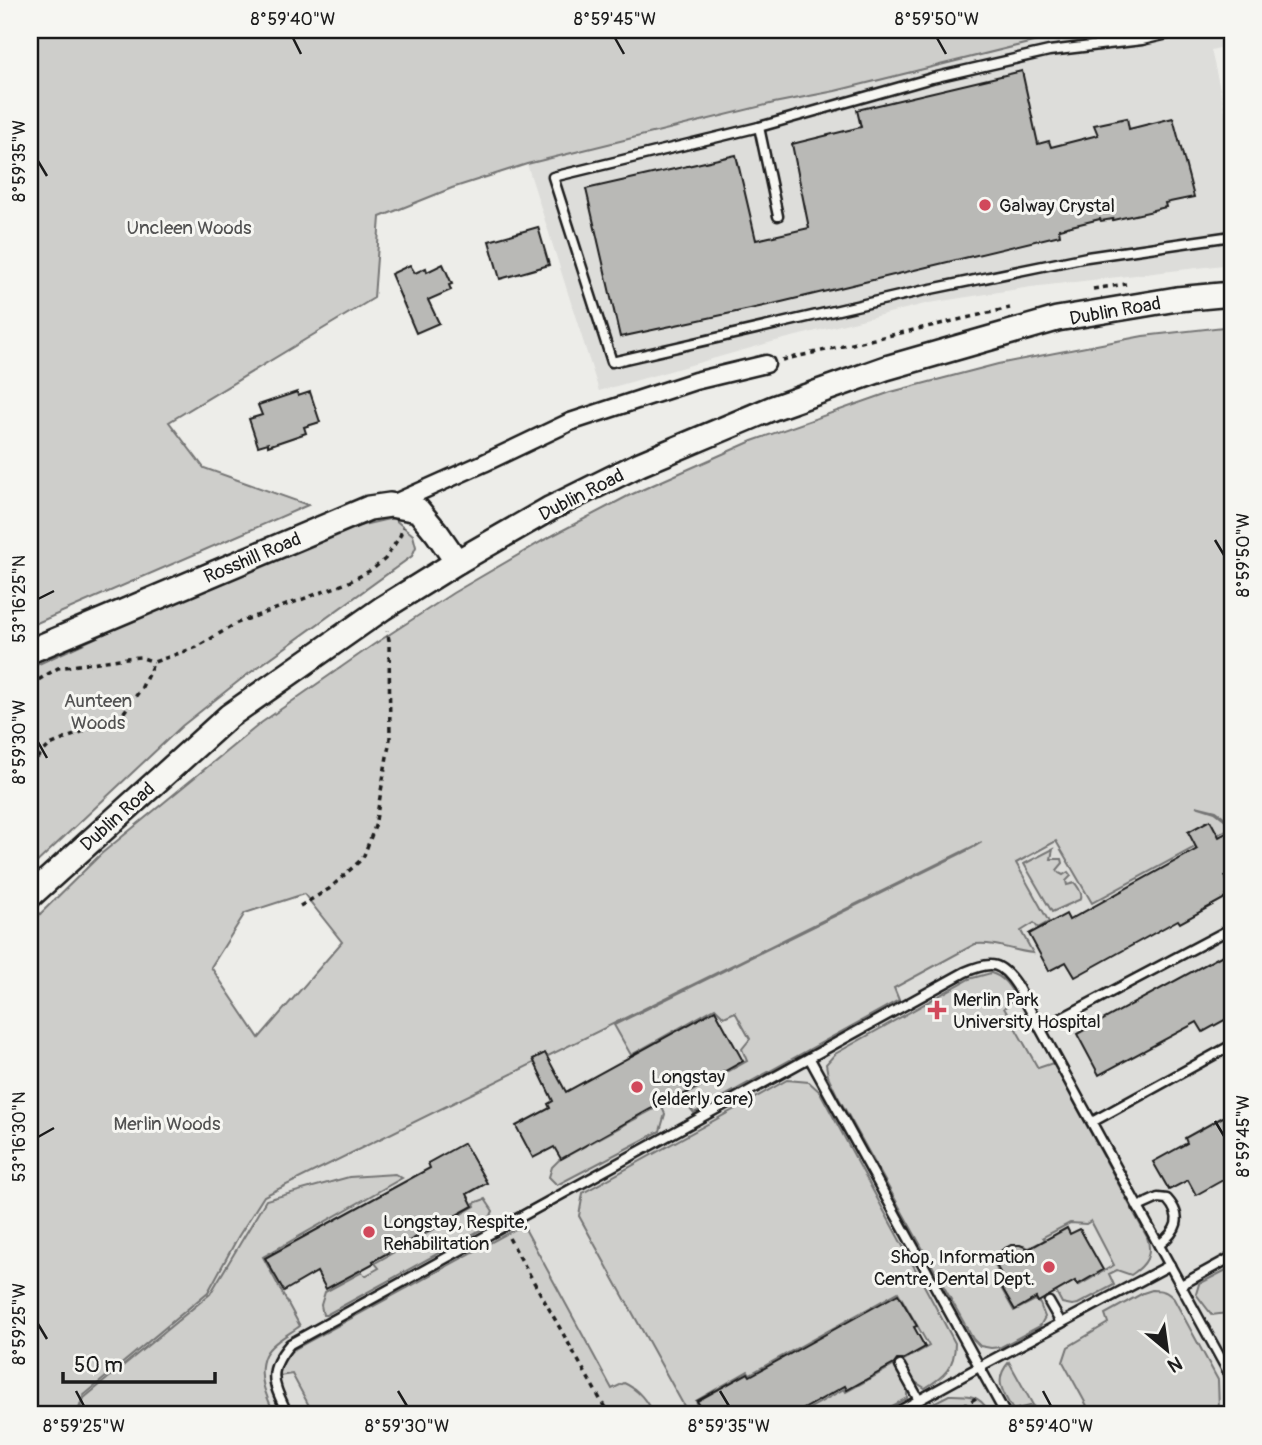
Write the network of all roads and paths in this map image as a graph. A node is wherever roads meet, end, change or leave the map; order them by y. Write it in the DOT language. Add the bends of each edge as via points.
graph roads {
  1 [pos="1185,30"];
  2 [pos="759,127"];
  3 [pos="778,216"];
  4 [pos="1232,236"];
  5 [pos="1108,286"];
  6 [pos="1082,292"];
  7 [pos="1232,294"];
  8 [pos="1016,307"];
  9 [pos="766,364"];
  10 [pos="400,507"];
  11 [pos="457,562"];
  12 [pos="383,608"];
  13 [pos="30,651"];
  14 [pos="154,662"];
  15 [pos="30,685"];
  16 [pos="30,765"];
  17 [pos="30,895"];
  18 [pos="300,906"];
  19 [pos="1232,928"];
  20 [pos="1041,1029"];
  21 [pos="1232,1045"];
  22 [pos="810,1059"];
  23 [pos="1092,1122"];
  24 [pos="1138,1207"];
  25 [pos="503,1227"];
  26 [pos="1159,1245"];
  27 [pos="1232,1257"];
  28 [pos="1170,1265"];
  29 [pos="1181,1285"];
  30 [pos="1048,1302"];
  31 [pos="1061,1323"];
  32 [pos="900,1366"];
  33 [pos="979,1367"];
  34 [pos="1232,1379"];
  35 [pos="992,1389"];
  36 [pos="919,1400"];
  37 [pos="288,1415"];
  38 [pos="609,1415"];
  39 [pos="892,1415"];
  40 [pos="946,1415"];
  41 [pos="1006,1415"];
  1 -- 2 [label="lane" via="1049,51 932,78"];
  2 -- 3 [label="lane"];
  2 -- 4 [label="lane" via="553,177 612,362 1087,257"];
  5 -- 6 [label="path"];
  7 -- 11 [label="main road, Dublin Road" via="1057,319 886,368 773,408 640,464"];
  8 -- 9 [label="path"];
  9 -- 10 [label="street" via="570,422"];
  10 -- 11 [label="main road" via="418,509"];
  10 -- 13 [label="main road, Rosshill Road" via="369,508"];
  10 -- 14 [label="path" via="400,536 373,569"];
  11 -- 12 [label="main road, Dublin Road"];
  12 -- 17 [label="main road, Dublin Road" via="229,716"];
  12 -- 18 [label="path" via="389,640 390,739 375,826 363,858 330,889"];
  14 -- 15 [label="path" via="140,657 58,668"];
  14 -- 16 [label="path" via="119,719 50,745"];
  19 -- 20 [label="lane"];
  20 -- 22 [label="lane" via="1010,975 993,965 979,966"];
  20 -- 23 [label="lane"];
  21 -- 23 [label="lane"];
  22 -- 25 [label="lane"];
  22 -- 33 [label="lane"];
  23 -- 24 [label="lane"];
  24 -- 26 [label="lane"];
  24 -- 26 [label="lane" via="1158,1198 1173,1205 1177,1226"];
  25 -- 37 [label="lane" via="290,1344 275,1367 274,1380"];
  25 -- 38 [label="path"];
  26 -- 28 [label="lane"];
  27 -- 29 [label="lane"];
  28 -- 29 [label="lane"];
  28 -- 31 [label="lane"];
  29 -- 34 [label="lane"];
  30 -- 31 [label="lane"];
  31 -- 33 [label="lane"];
  32 -- 36 [label="lane"];
  33 -- 35 [label="lane"];
  33 -- 36 [label="lane"];
  35 -- 40 [label="path"];
  35 -- 41 [label="lane"];
  36 -- 39 [label="lane"];
}
